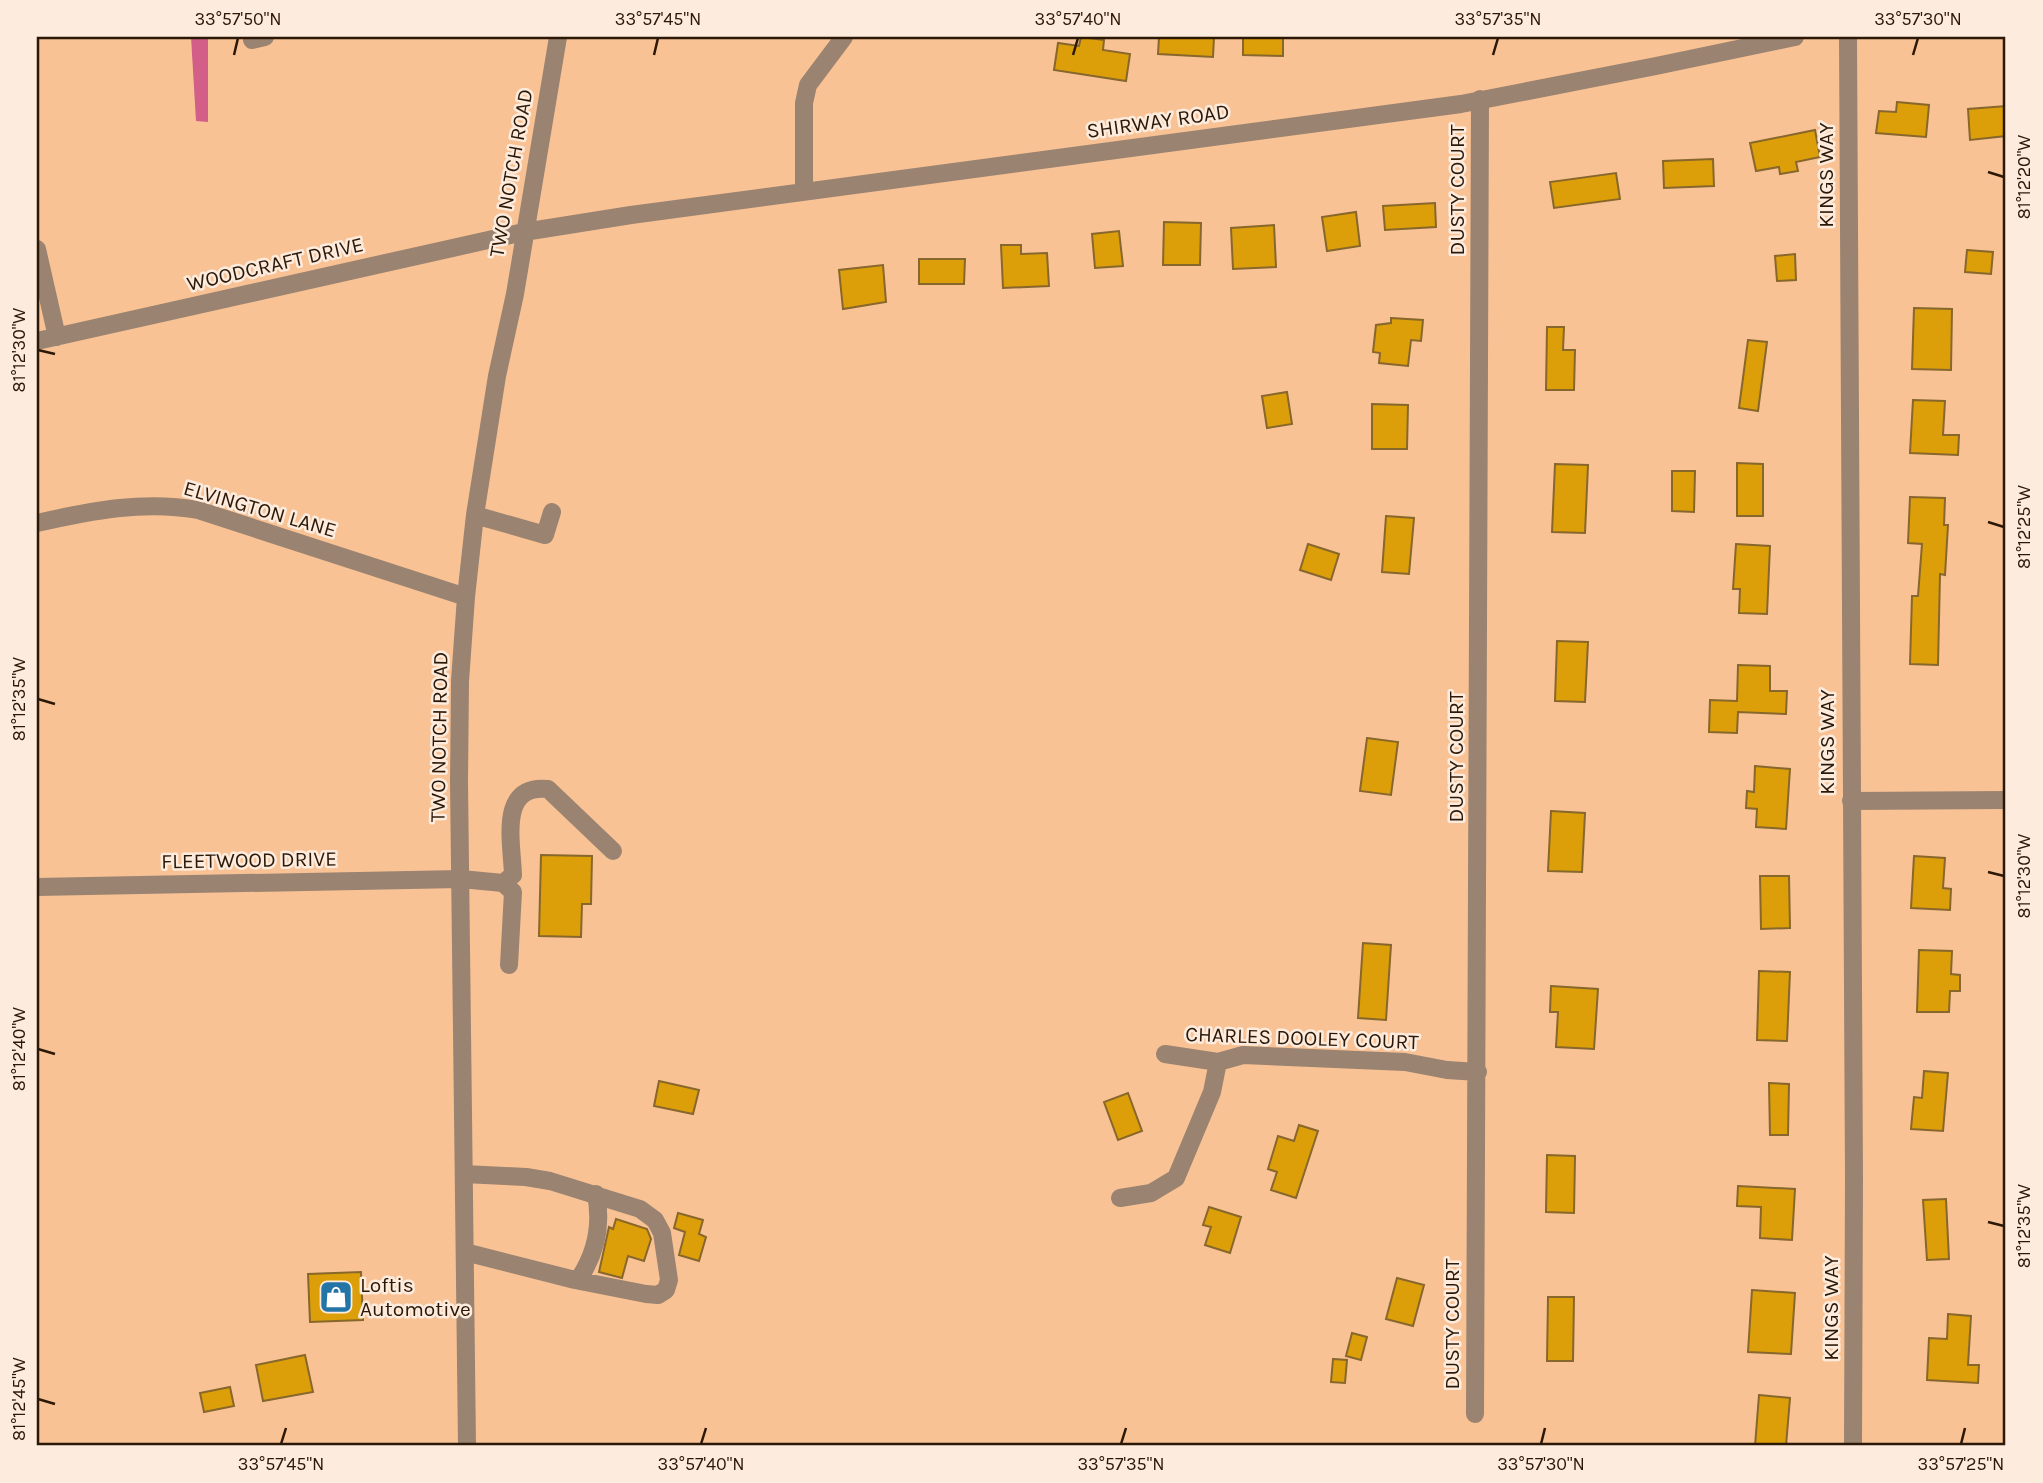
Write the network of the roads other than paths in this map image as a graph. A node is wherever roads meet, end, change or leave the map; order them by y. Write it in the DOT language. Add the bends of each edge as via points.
graph roads {
  1 [pos="558,37"];
  2 [pos="844,37"];
  3 [pos="1795,37"];
  4 [pos="1848,37"];
  5 [pos="1480,99"];
  6 [pos="804,191"];
  7 [pos="524,232"];
  8 [pos="37,249"];
  9 [pos="57,337"];
  10 [pos="37,341"];
  11 [pos="552,512"];
  12 [pos="475,515"];
  13 [pos="37,523"];
  14 [pos="466,597"];
  15 [pos="2006,800"];
  16 [pos="1850,801"];
  17 [pos="613,851"];
  18 [pos="461,879"];
  19 [pos="503,883"];
  20 [pos="37,887"];
  21 [pos="509,965"];
  22 [pos="1165,1054"];
  23 [pos="1218,1062"];
  24 [pos="1478,1072"];
  25 [pos="464,1174"];
  26 [pos="596,1194"];
  27 [pos="1120,1198"];
  28 [pos="465,1252"];
  29 [pos="578,1280"];
  30 [pos="1475,1414"];
  31 [pos="467,1446"];
  32 [pos="1853,1446"];
  1 -- 7 [label="street, TWO NOTCH ROAD"];
  2 -- 6 [label="street" via="808,85"];
  3 -- 5 [label="street, SHIRWAY ROAD"];
  4 -- 16 [label="street, KINGS WAY"];
  5 -- 6 [label="street, SHIRWAY ROAD"];
  5 -- 24 [label="street, DUSTY COURT"];
  6 -- 7 [label="street, SHIRWAY ROAD"];
  7 -- 9 [label="street, WOODCRAFT DRIVE"];
  7 -- 12 [label="street, TWO NOTCH ROAD"];
  8 -- 9 [label="street"];
  9 -- 10 [label="street, WOODCRAFT DRIVE"];
  11 -- 12 [label="street" via="545,535"];
  12 -- 14 [label="street, TWO NOTCH ROAD"];
  13 -- 14 [label="street, ELVINGTON LANE" via="133,505 182,507"];
  14 -- 18 [label="street, TWO NOTCH ROAD" via="460,681"];
  15 -- 16 [label="street"];
  16 -- 32 [label="street, KINGS WAY"];
  17 -- 19 [label="street" via="548,789 534,788 518,797 511,811 513,875"];
  18 -- 19 [label="street, FLEETWOOD DRIVE"];
  18 -- 20 [label="street, FLEETWOOD DRIVE"];
  18 -- 25 [label="street, TWO NOTCH ROAD"];
  19 -- 21 [label="street" via="513,892"];
  22 -- 23 [label="street, CHARLES DOOLEY COURT"];
  23 -- 24 [label="street, CHARLES DOOLEY COURT" via="1243,1055 1286,1056 1405,1062"];
  23 -- 27 [label="street" via="1212,1092 1176,1178 1151,1193"];
  24 -- 30 [label="street, DUSTY COURT"];
  25 -- 26 [label="street" via="526,1177"];
  25 -- 28 [label="street, TWO NOTCH ROAD"];
  26 -- 29 [label="street" via="599,1225 589,1265"];
  26 -- 29 [label="street" via="640,1209 655,1220 662,1233 669,1280 658,1295"];
  28 -- 29 [label="street"];
  28 -- 31 [label="street, TWO NOTCH ROAD"];
}
